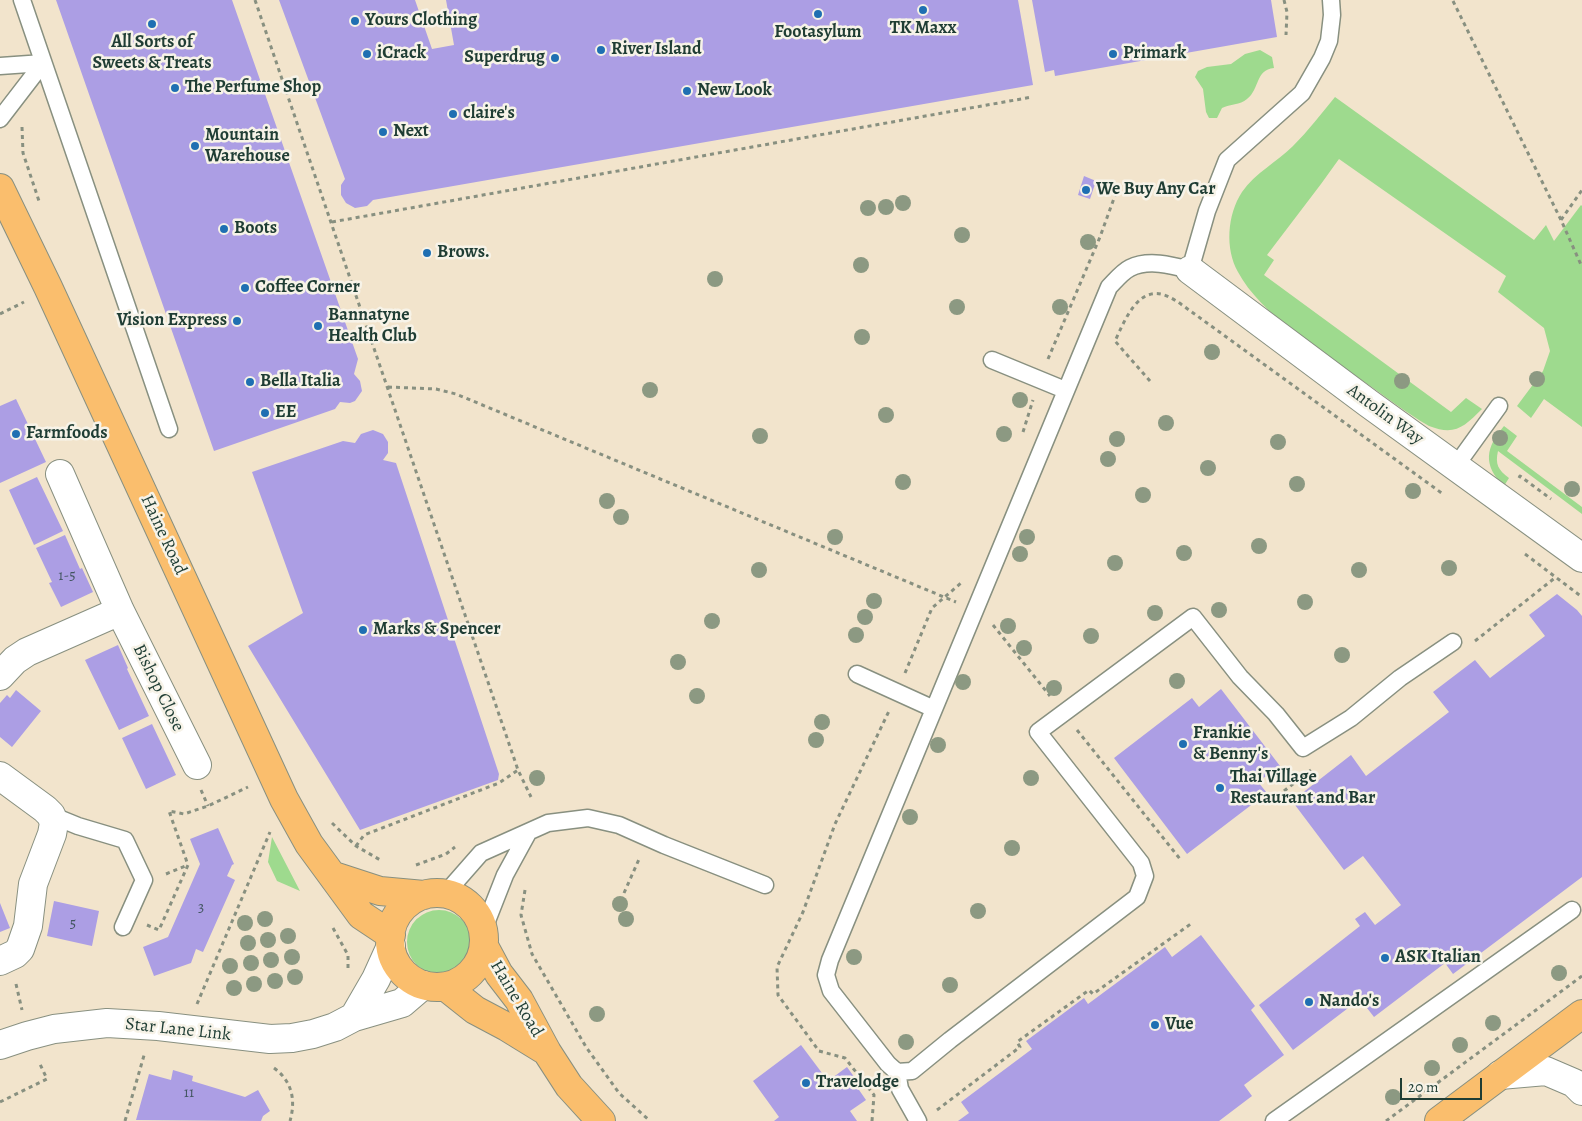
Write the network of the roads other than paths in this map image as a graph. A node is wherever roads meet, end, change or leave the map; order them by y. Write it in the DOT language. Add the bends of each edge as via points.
graph roads {
  1 [pos="22,0"];
  2 [pos="1331,0"];
  3 [pos="43,63"];
  4 [pos="0,66"];
  5 [pos="0,119"];
  6 [pos="0,188"];
  7 [pos="1190,270"];
  8 [pos="992,360"];
  9 [pos="1066,390"];
  10 [pos="1499,406"];
  11 [pos="169,429"];
  12 [pos="1455,467"];
  13 [pos="60,474"];
  14 [pos="1582,558"];
  15 [pos="120,610"];
  16 [pos="1453,642"];
  17 [pos="857,674"];
  18 [pos="0,676"];
  19 [pos="934,709"];
  20 [pos="196,765"];
  21 [pos="0,776"];
  22 [pos="50,815"];
  23 [pos="528,833"];
  24 [pos="334,876"];
  25 [pos="765,884"];
  26 [pos="434,895"];
  27 [pos="1572,910"];
  28 [pos="126,922"];
  29 [pos="484,938"];
  30 [pos="391,940"];
  31 [pos="0,960"];
  32 [pos="434,986"];
  33 [pos="354,1017"];
  34 [pos="1581,1017"];
  35 [pos="0,1045"];
  36 [pos="547,1052"];
  37 [pos="897,1072"];
  38 [pos="1500,1075"];
  39 [pos="1582,1091"];
  40 [pos="925,1117"];
  41 [pos="601,1121"];
  42 [pos="1274,1121"];
  43 [pos="1439,1121"];
  1 -- 3 [label="lane"];
  2 -- 7 [label="lane" via="1329,41 1322,58 1302,93 1227,160 1207,211"];
  3 -- 4 [label="lane"];
  3 -- 5 [label="lane"];
  3 -- 11 [label="lane"];
  6 -- 24 [label="main road, Haine Road" via="284,799 309,844"];
  7 -- 9 [label="lane" via="1164,264 1140,264 1128,269 1109,288"];
  7 -- 12 [label="street, Antolin Way"];
  8 -- 9 [label="lane"];
  9 -- 19 [label="lane"];
  10 -- 12 [label="lane"];
  12 -- 14 [label="street, Antolin Way"];
  13 -- 15 [label="street, Bishop Close"];
  15 -- 18 [label="street" via="27,652"];
  15 -- 20 [label="street, Bishop Close"];
  16 -- 37 [label="lane" via="1400,678 1351,718 1304,748 1240,677 1194,616 1038,732 1141,863 1145,876 1137,897 912,1071"];
  17 -- 19 [label="lane"];
  19 -- 37 [label="lane" via="826,975 831,991"];
  21 -- 22 [label="street"];
  22 -- 28 [label="lane" via="125,840 144,880"];
  22 -- 31 [label="street" via="54,823 52,834 33,884 28,926 20,949"];
  23 -- 25 [label="lane" via="548,823 588,818 619,825"];
  23 -- 26 [label="lane" via="481,853"];
  23 -- 29 [label="lane" via="505,875"];
  24 -- 26 [label="main road, Haine Road" via="380,891"];
  24 -- 30 [label="main road, Haine Road" via="361,915"];
  26 -- 29 [label="main road, Haine Road" via="458,898 470,906 479,917"];
  26 -- 30 [label="main road" via="411,901 402,910 394,922"];
  27 -- 42 [label="lane"];
  29 -- 32 [label="main road, Haine Road" via="480,960 472,973 460,982"];
  29 -- 36 [label="main road, Haine Road" via="499,974 519,1000"];
  30 -- 32 [label="main road, Haine Road" via="394,959 402,971 411,980"];
  30 -- 33 [label="street" via="376,978"];
  32 -- 33 [label="street, Star Lane Link" via="402,1003"];
  32 -- 36 [label="main road, Haine Road"];
  33 -- 35 [label="street, Star Lane Link" via="334,1027 292,1038 270,1039 150,1025 107,1024 54,1029"];
  34 -- 38 [label="main road"];
  36 -- 41 [label="main road, Haine Road" via="570,1086"];
  37 -- 40 [label="lane" via="900,1089"];
  38 -- 39 [label="street" via="1546,1071 1574,1083"];
  38 -- 43 [label="main road"];
}
